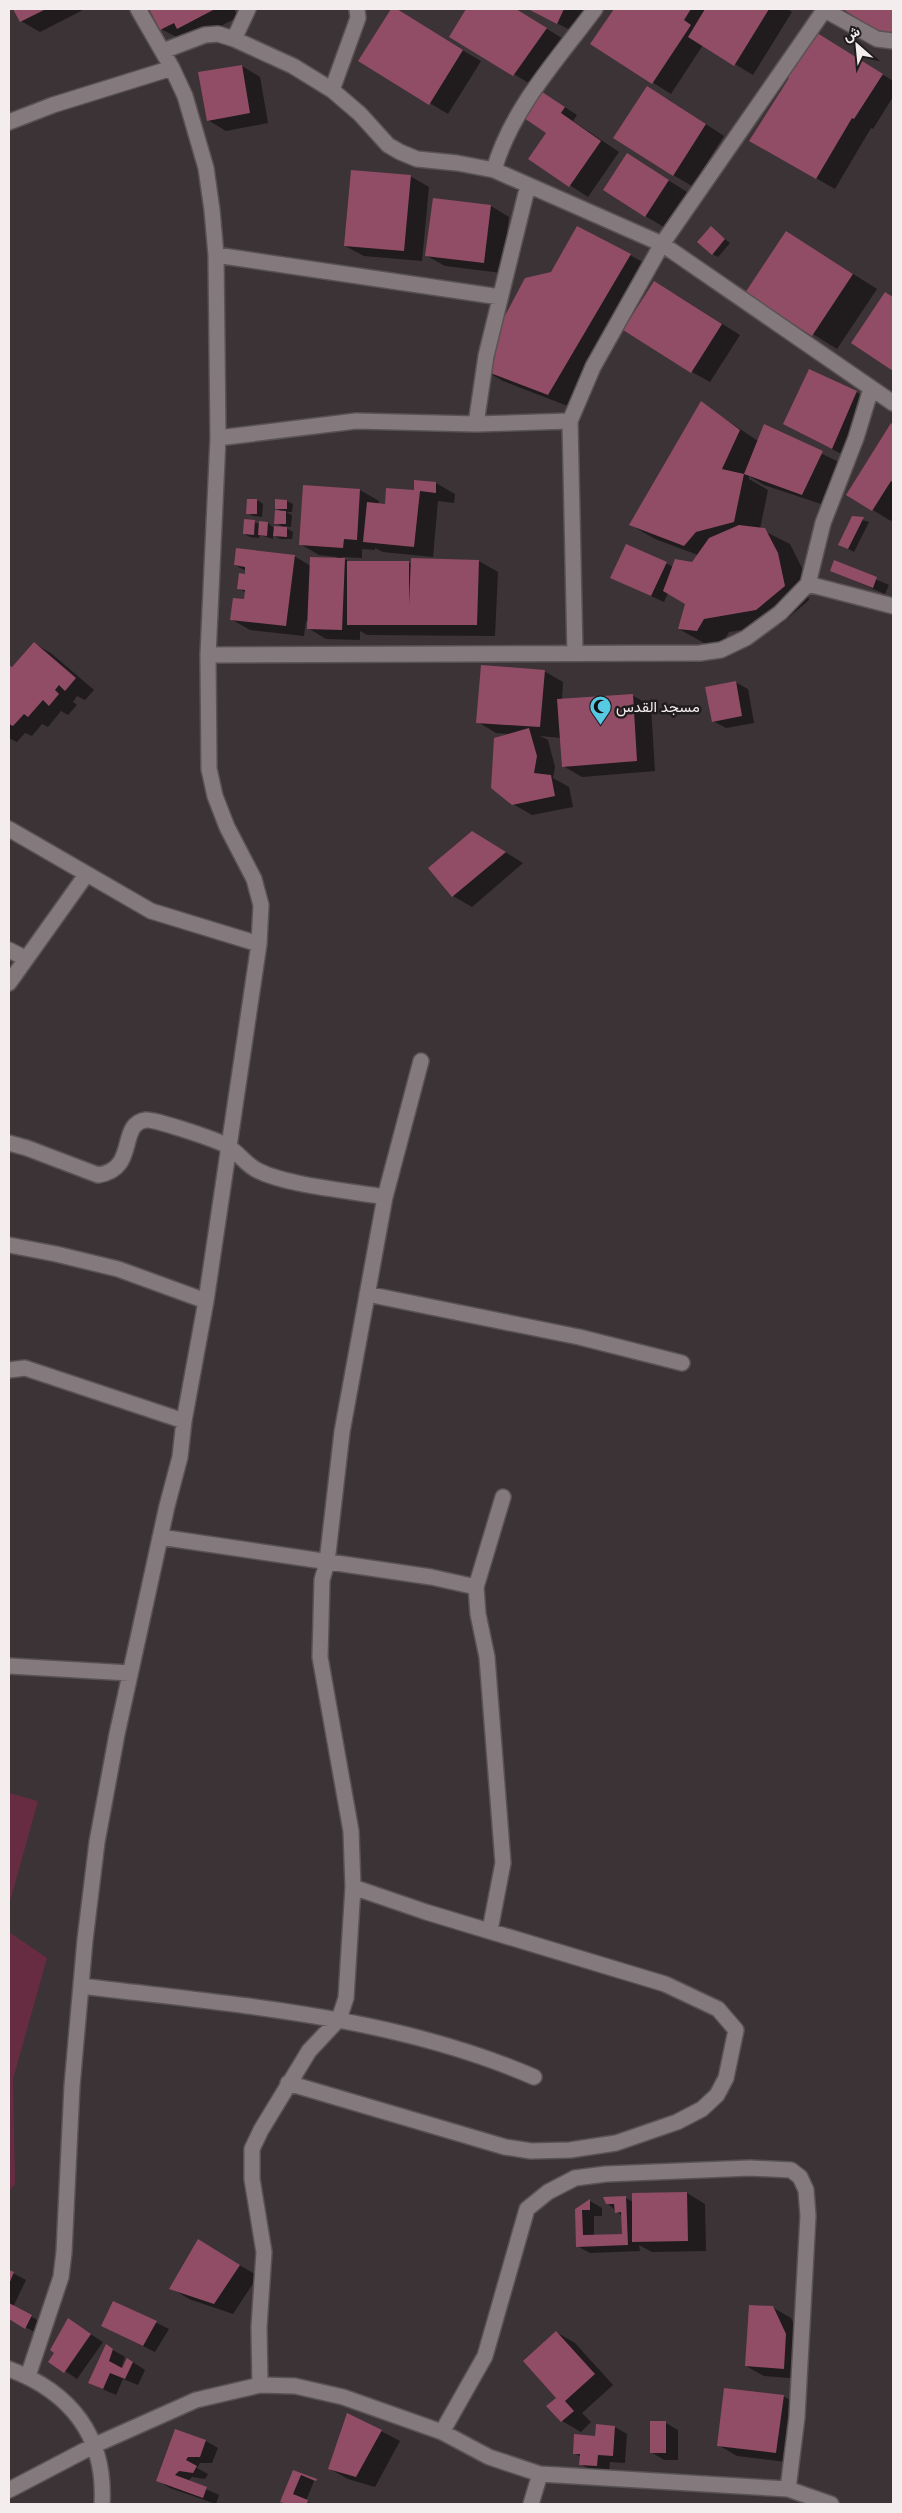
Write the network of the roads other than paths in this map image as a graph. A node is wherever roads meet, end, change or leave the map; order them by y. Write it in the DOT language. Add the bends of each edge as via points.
graph roads {
  1 [pos="138,9"];
  2 [pos="248,9"];
  3 [pos="357,9"];
  4 [pos="595,9"];
  5 [pos="824,9"];
  6 [pos="234,39"];
  7 [pos="893,41"];
  8 [pos="163,51"];
  9 [pos="172,68"];
  10 [pos="332,90"];
  11 [pos="9,122"];
  12 [pos="494,170"];
  13 [pos="528,185"];
  14 [pos="662,244"];
  15 [pos="216,255"];
  16 [pos="500,297"];
  17 [pos="872,389"];
  18 [pos="893,403"];
  19 [pos="570,421"];
  20 [pos="476,424"];
  21 [pos="218,438"];
  22 [pos="808,584"];
  23 [pos="893,606"];
  24 [pos="575,653"];
  25 [pos="208,655"];
  26 [pos="9,829"];
  27 [pos="86,875"];
  28 [pos="259,944"];
  29 [pos="9,950"];
  30 [pos="25,958"];
  31 [pos="9,983"];
  32 [pos="421,1062"];
  33 [pos="9,1144"];
  34 [pos="228,1146"];
  35 [pos="385,1197"];
  36 [pos="9,1246"];
  37 [pos="367,1294"];
  38 [pos="206,1301"];
  39 [pos="682,1363"];
  40 [pos="9,1370"];
  41 [pos="184,1421"];
  42 [pos="503,1497"];
  43 [pos="160,1537"];
  44 [pos="327,1562"];
  45 [pos="476,1587"];
  46 [pos="9,1666"];
  47 [pos="130,1673"];
  48 [pos="353,1888"];
  49 [pos="490,1930"];
  50 [pos="81,1986"];
  51 [pos="339,2019"];
  52 [pos="534,2077"];
  53 [pos="288,2083"];
  54 [pos="9,2369"];
  55 [pos="28,2376"];
  56 [pos="260,2385"];
  57 [pos="442,2432"];
  58 [pos="95,2445"];
  59 [pos="540,2474"];
  60 [pos="788,2489"];
  61 [pos="9,2490"];
  62 [pos="102,2504"];
  63 [pos="531,2504"];
  64 [pos="831,2504"];
  1 -- 8 [label="street"];
  2 -- 6 [label="street"];
  3 -- 10 [label="street" via="358,18"];
  4 -- 12 [label="street" via="516,118"];
  5 -- 7 [label="street" via="877,39"];
  5 -- 14 [label="street"];
  6 -- 8 [label="street" via="218,34 205,35"];
  6 -- 10 [label="street" via="294,66"];
  8 -- 9 [label="street"];
  9 -- 11 [label="street"];
  9 -- 15 [label="street" via="185,96 206,168"];
  10 -- 12 [label="street" via="388,145 400,152 418,159"];
  12 -- 13 [label="street"];
  13 -- 14 [label="street"];
  13 -- 16 [label="street"];
  14 -- 17 [label="street"];
  14 -- 19 [label="street" via="593,367"];
  15 -- 16 [label="street"];
  15 -- 21 [label="street"];
  16 -- 20 [label="street" via="486,356"];
  17 -- 18 [label="street"];
  17 -- 22 [label="street" via="823,523"];
  19 -- 20 [label="street"];
  19 -- 24 [label="street"];
  20 -- 21 [label="street" via="356,421"];
  21 -- 25 [label="street"];
  22 -- 23 [label="street"];
  22 -- 24 [label="street" via="780,613 746,638 721,650 700,653"];
  24 -- 25 [label="street"];
  25 -- 28 [label="street" via="209,769 227,826 254,879 260,905"];
  26 -- 27 [label="street"];
  27 -- 28 [label="street" via="151,911"];
  27 -- 30 [label="street"];
  28 -- 34 [label="street"];
  29 -- 30 [label="street"];
  30 -- 31 [label="street"];
  32 -- 35 [label="street"];
  33 -- 34 [label="street" via="98,1175 110,1173 117,1167 125,1155 130,1133 142,1121 150,1120"];
  34 -- 35 [label="street" via="244,1162 270,1177"];
  34 -- 38 [label="street"];
  35 -- 37 [label="street"];
  36 -- 38 [label="street" via="118,1269"];
  37 -- 39 [label="street" via="570,1335"];
  37 -- 44 [label="street" via="342,1432"];
  38 -- 41 [label="street"];
  40 -- 41 [label="street" via="25,1368"];
  41 -- 43 [label="street" via="180,1456"];
  42 -- 45 [label="street"];
  43 -- 44 [label="street"];
  43 -- 47 [label="street"];
  44 -- 45 [label="street"];
  44 -- 48 [label="street" via="322,1580 320,1658 344,1782 351,1831"];
  45 -- 49 [label="street" via="487,1658 503,1863"];
  46 -- 47 [label="street"];
  47 -- 50 [label="street" via="97,1842"];
  48 -- 49 [label="street"];
  48 -- 51 [label="street" via="346,1998"];
  49 -- 53 [label="street" via="665,1984 718,2009 734,2025 736,2034 726,2078 718,2095 702,2109 677,2122 616,2143 570,2150 532,2151 480,2141"];
  50 -- 51 [label="street"];
  50 -- 55 [label="street" via="63,2260 51,2310"];
  51 -- 52 [label="street" via="454,2047"];
  51 -- 53 [label="street" via="309,2051"];
  53 -- 56 [label="street" via="252,2149 252,2179 264,2252 259,2327"];
  54 -- 55 [label="street"];
  55 -- 58 [label="street" via="76,2413"];
  56 -- 57 [label="street" via="295,2386 343,2397"];
  56 -- 58 [label="street" via="196,2400"];
  57 -- 59 [label="street" via="489,2457"];
  57 -- 60 [label="street" via="485,2356 527,2209 548,2192 575,2178 606,2174 750,2168 791,2170 800,2177 806,2190 808,2216 797,2417"];
  58 -- 61 [label="street"];
  58 -- 62 [label="street" via="101,2464"];
  59 -- 60 [label="street"];
  59 -- 63 [label="street"];
  60 -- 64 [label="street"];
}
